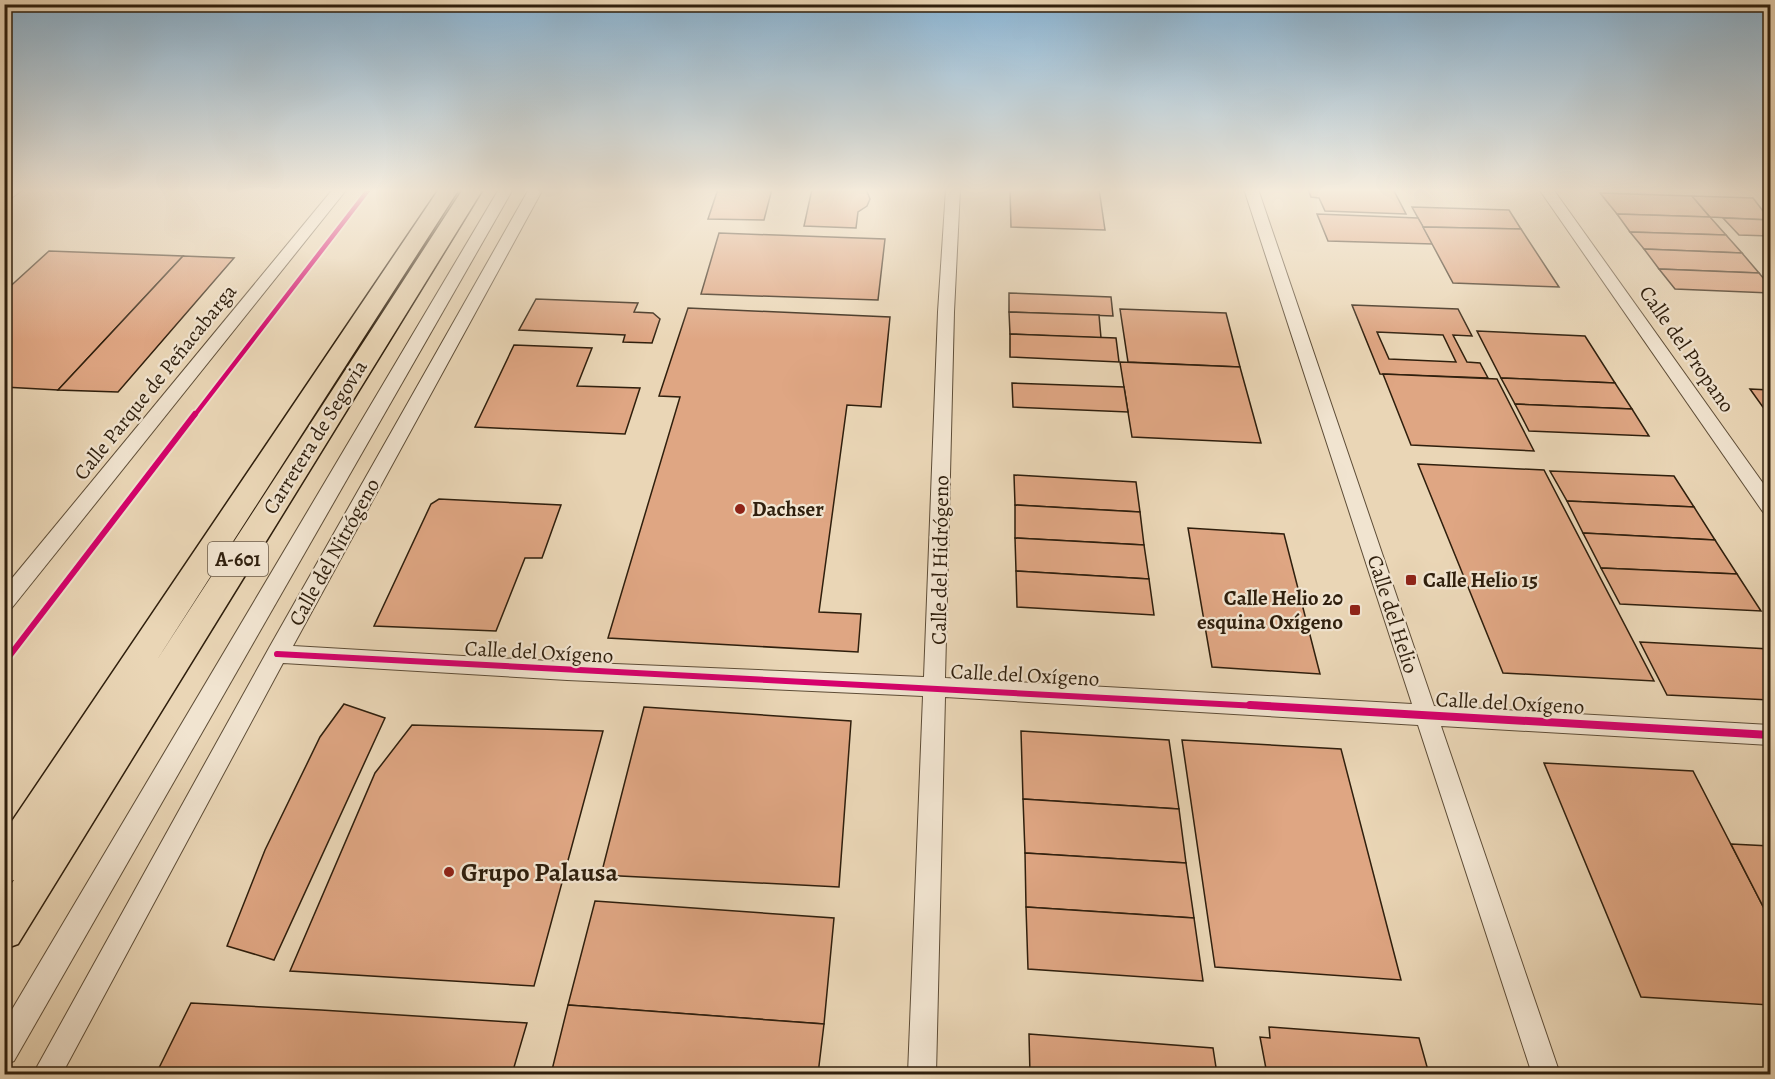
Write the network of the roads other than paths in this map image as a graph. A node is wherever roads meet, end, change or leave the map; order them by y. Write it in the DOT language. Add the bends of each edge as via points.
graph roads {
  1 [pos="299,239"];
  2 [pos="416,239"];
  3 [pos="441,239"];
  4 [pos="477,239"];
  5 [pos="508,239"];
  6 [pos="950,239"];
  7 [pos="1268,239"];
  8 [pos="1581,239"];
  9 [pos="1770,507"];
  10 [pos="4,603"];
  11 [pos="277,654"];
  12 [pos="936,687"];
  13 [pos="1426,715"];
  14 [pos="1770,735"];
  15 [pos="72,824"];
  16 [pos="4,866"];
  17 [pos="4,930"];
  18 [pos="4,946"];
  19 [pos="4,1052"];
  20 [pos="47,1074"];
  21 [pos="922,1074"];
  22 [pos="1546,1074"];
  1 -- 10 [label="street, Calle Parque de Peñacabarga"];
  2 -- 16 [label="highway, Carretera de Segovia / A-601"];
  3 -- 15 [label="highway, Carretera de Segovia / A-601"];
  4 -- 19 [label="street"];
  5 -- 11 [label="street, Calle del Nitrógeno"];
  6 -- 12 [label="street, Calle del Hidrógeno"];
  7 -- 13 [label="street, Calle del Helio"];
  8 -- 9 [label="street, Calle del Propano"];
  11 -- 12 [label="street, Calle del Oxígeno"];
  11 -- 20 [label="street, Calle del Nitrógeno"];
  12 -- 13 [label="street, Calle del Oxígeno"];
  12 -- 21 [label="street, Calle del Hidrógeno"];
  13 -- 14 [label="street, Calle del Oxígeno"];
  13 -- 22 [label="street, Calle del Helio"];
  15 -- 17 [label="highway, Carretera de Segovia / A-601"];
  15 -- 18 [label="highway"];
}
